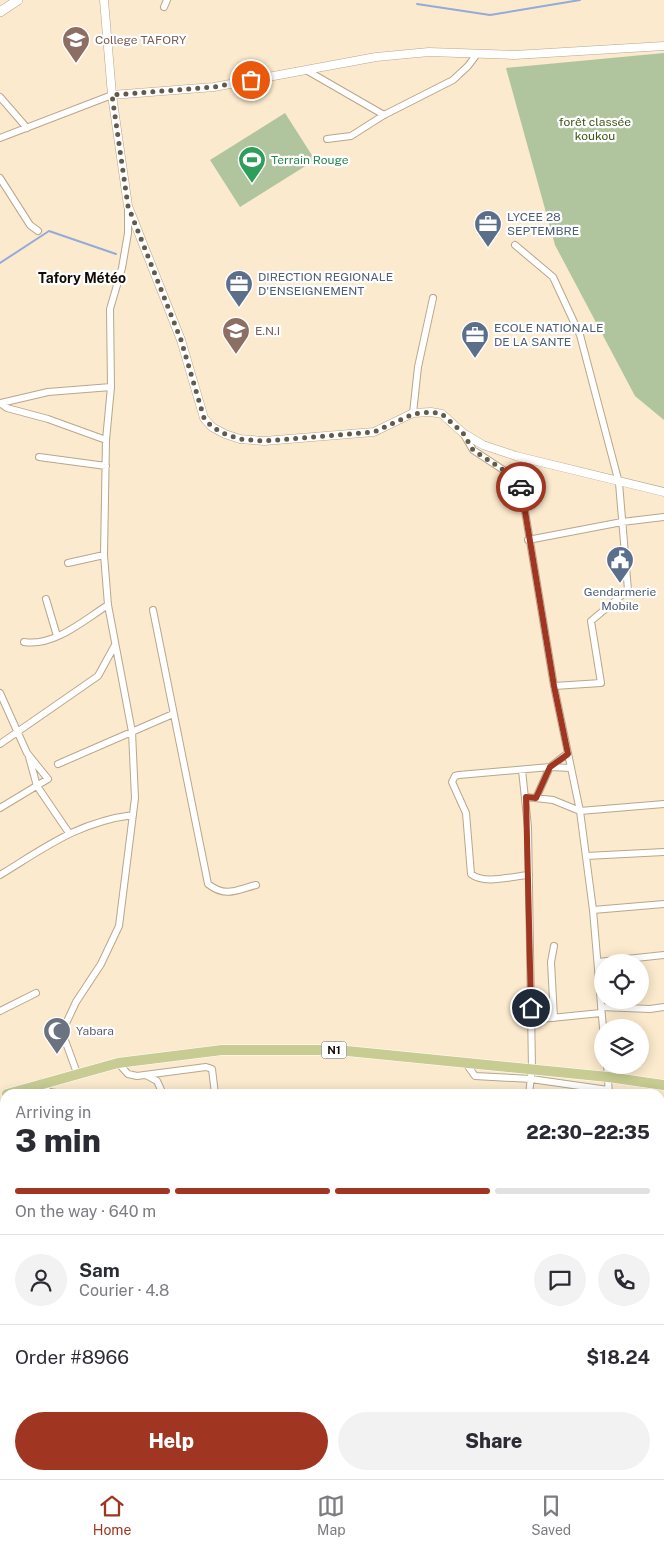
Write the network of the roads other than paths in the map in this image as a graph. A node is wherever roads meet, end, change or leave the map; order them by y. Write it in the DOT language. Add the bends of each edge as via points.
graph roads {
  1 [pos="18,0"];
  2 [pos="104,0"];
  3 [pos="0,12"];
  4 [pos="664,46"];
  5 [pos="477,54"];
  6 [pos="306,70"];
  7 [pos="112,95"];
  8 [pos="0,97"];
  9 [pos="384,115"];
  10 [pos="27,128"];
  11 [pos="0,138"];
  12 [pos="327,139"];
  13 [pos="0,178"];
  14 [pos="128,206"];
  15 [pos="38,232"];
  16 [pos="515,245"];
  17 [pos="433,298"];
  18 [pos="111,387"];
  19 [pos="0,403"];
  20 [pos="413,414"];
  21 [pos="463,433"];
  22 [pos="106,440"];
  23 [pos="38,457"];
  24 [pos="106,466"];
  25 [pos="619,483"];
  26 [pos="664,492"];
  27 [pos="664,518"];
  28 [pos="622,522"];
  29 [pos="528,540"];
  30 [pos="104,555"];
  31 [pos="68,563"];
  32 [pos="46,599"];
  33 [pos="108,605"];
  34 [pos="153,610"];
  35 [pos="57,636"];
  36 [pos="24,642"];
  37 [pos="115,645"];
  38 [pos="554,686"];
  39 [pos="0,692"];
  40 [pos="173,714"];
  41 [pos="132,732"];
  42 [pos="18,733"];
  43 [pos="0,744"];
  44 [pos="28,753"];
  45 [pos="568,754"];
  46 [pos="58,764"];
  47 [pos="550,767"];
  48 [pos="571,768"];
  49 [pos="522,770"];
  50 [pos="37,786"];
  51 [pos="526,797"];
  52 [pos="536,798"];
  53 [pos="664,804"];
  54 [pos="0,808"];
  55 [pos="580,811"];
  56 [pos="133,815"];
  57 [pos="69,833"];
  58 [pos="664,852"];
  59 [pos="586,856"];
  60 [pos="529,874"];
  61 [pos="0,875"];
  62 [pos="256,884"];
  63 [pos="664,904"];
  64 [pos="593,910"];
  65 [pos="554,946"];
  66 [pos="597,954"];
  67 [pos="664,955"];
  68 [pos="649,957"];
  69 [pos="36,993"];
  70 [pos="664,1007"];
  71 [pos="601,1010"];
  72 [pos="0,1011"];
  73 [pos="554,1018"];
  74 [pos="602,1019"];
  75 [pos="531,1020"];
  76 [pos="118,1063"];
  77 [pos="77,1073"];
  78 [pos="532,1074"];
  79 [pos="608,1076"];
  80 [pos="158,1077"];
  81 [pos="41,1084"];
  82 [pos="664,1085"];
  83 [pos="24,1089"];
  84 [pos="46,1089"];
  85 [pos="162,1089"];
  86 [pos="215,1089"];
  87 [pos="530,1089"];
  88 [pos="596,1089"];
  89 [pos="609,1089"];
  1 -- 3 [label="main road"];
  2 -- 7 [label="street"];
  4 -- 5 [label="street" via="514,55"];
  5 -- 6 [label="street" via="429,52 376,57"];
  5 -- 9 [label="street" via="453,80"];
  6 -- 7 [label="street" via="214,87"];
  6 -- 9 [label="street"];
  7 -- 10 [label="street"];
  7 -- 14 [label="street"];
  8 -- 10 [label="street"];
  9 -- 12 [label="street" via="351,136"];
  10 -- 11 [label="street"];
  13 -- 15 [label="street" via="30,225"];
  14 -- 18 [label="street" via="128,233 122,268 110,309"];
  14 -- 20 [label="street" via="181,340 204,418 212,427 240,439 264,441 374,432"];
  16 -- 25 [label="street" via="553,277 580,334"];
  17 -- 20 [label="street" via="418,367"];
  18 -- 19 [label="street" via="48,392"];
  18 -- 22 [label="street"];
  19 -- 22 [label="street"];
  20 -- 21 [label="street" via="442,414"];
  21 -- 25 [label="street" via="483,445 516,456"];
  21 -- 29 [label="street" via="473,450 520,481"];
  22 -- 24 [label="street"];
  23 -- 24 [label="street"];
  24 -- 30 [label="street"];
  25 -- 26 [label="street"];
  25 -- 28 [label="street"];
  27 -- 28 [label="street"];
  28 -- 29 [label="street"];
  28 -- 38 [label="street" via="628,590 591,621 601,683"];
  29 -- 38 [label="street"];
  30 -- 31 [label="street"];
  30 -- 33 [label="street"];
  32 -- 35 [label="street"];
  33 -- 35 [label="street"];
  33 -- 37 [label="street"];
  34 -- 40 [label="street"];
  35 -- 36 [label="street" via="38,644"];
  37 -- 41 [label="street"];
  37 -- 42 [label="street" via="98,676"];
  38 -- 45 [label="street"];
  39 -- 42 [label="street"];
  40 -- 41 [label="street"];
  40 -- 62 [label="street" via="208,884 226,893"];
  41 -- 46 [label="street"];
  41 -- 56 [label="street"];
  42 -- 43 [label="street"];
  42 -- 44 [label="street"];
  44 -- 50 [label="street"];
  44 -- 50 [label="street" via="48,779"];
  45 -- 47 [label="street"];
  45 -- 48 [label="street"];
  47 -- 48 [label="street"];
  47 -- 49 [label="street"];
  47 -- 52 [label="street"];
  48 -- 55 [label="street"];
  49 -- 51 [label="street"];
  49 -- 60 [label="street" via="460,775 455,776 452,782 466,812 471,874 475,878 487,879"];
  50 -- 54 [label="street"];
  50 -- 57 [label="street"];
  51 -- 52 [label="street"];
  51 -- 60 [label="street"];
  52 -- 55 [label="street" via="553,800"];
  53 -- 55 [label="street"];
  55 -- 59 [label="street"];
  56 -- 57 [label="street" via="105,819"];
  56 -- 77 [label="street" via="119,926 62,1032"];
  57 -- 61 [label="street"];
  58 -- 59 [label="street"];
  59 -- 64 [label="street"];
  60 -- 75 [label="street"];
  63 -- 64 [label="street"];
  64 -- 66 [label="street"];
  65 -- 73 [label="street" via="551,962"];
  67 -- 68 [label="street"];
  69 -- 72 [label="street"];
  70 -- 71 [label="street"];
  71 -- 73 [label="street"];
  71 -- 74 [label="street"];
  73 -- 75 [label="street"];
  75 -- 78 [label="street"];
  76 -- 77 [label="highway, N1"];
  76 -- 78 [label="highway, N1" via="222,1050 338,1050 465,1062"];
  76 -- 80 [label="street" via="128,1074"];
  77 -- 81 [label="highway, N1"];
  78 -- 79 [label="highway, N1"];
  78 -- 87 [label="street"];
  78 -- 88 [label="street"];
  79 -- 82 [label="highway, N1"];
  79 -- 89 [label="street"];
  80 -- 85 [label="street"];
  80 -- 86 [label="street" via="206,1067 212,1070"];
  81 -- 83 [label="highway, N1"];
  81 -- 84 [label="street"];
}
